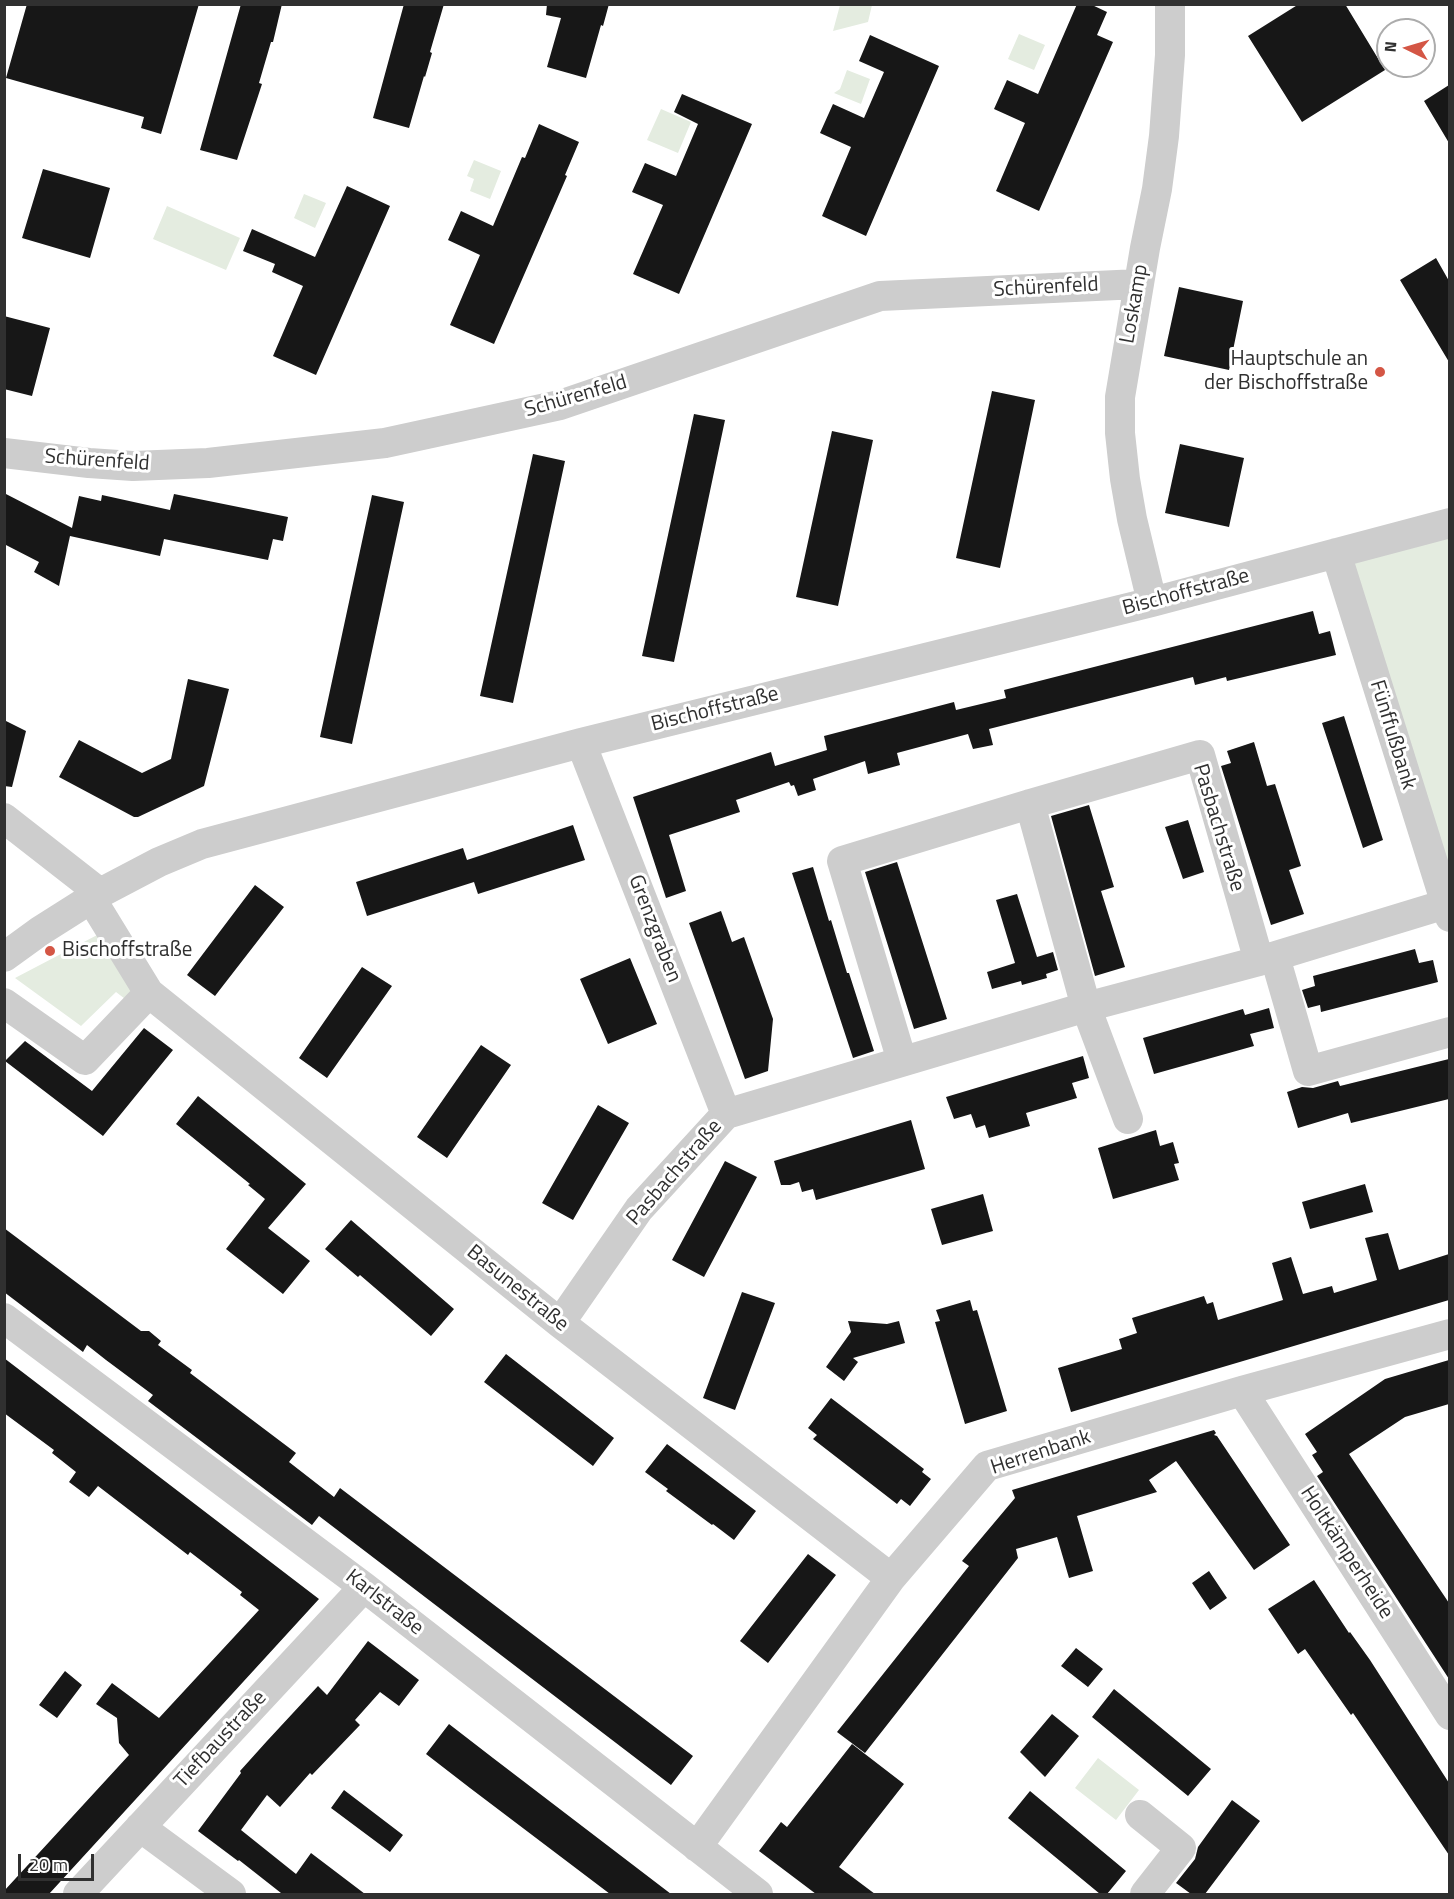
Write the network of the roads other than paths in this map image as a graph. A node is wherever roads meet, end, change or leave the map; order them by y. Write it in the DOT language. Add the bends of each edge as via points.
graph roads {
  1 [pos="1170,4"];
  2 [pos="1139,284"];
  3 [pos="4,453"];
  4 [pos="1449,523"];
  5 [pos="1336,553"];
  6 [pos="1152,602"];
  7 [pos="581,743"];
  8 [pos="1030,804"];
  9 [pos="4,818"];
  10 [pos="96,897"];
  11 [pos="1448,910"];
  12 [pos="4,957"];
  13 [pos="1267,959"];
  14 [pos="149,993"];
  15 [pos="4,1003"];
  16 [pos="1086,1006"];
  17 [pos="1449,1032"];
  18 [pos="902,1061"];
  19 [pos="726,1114"];
  20 [pos="1128,1119"];
  21 [pos="4,1318"];
  22 [pos="560,1323"];
  23 [pos="1449,1334"];
  24 [pos="1242,1391"];
  25 [pos="891,1578"];
  26 [pos="364,1587"];
  27 [pos="1449,1715"];
  28 [pos="1140,1815"];
  29 [pos="141,1827"];
  30 [pos="697,1847"];
  31 [pos="78,1894"];
  32 [pos="231,1894"];
  33 [pos="758,1894"];
  34 [pos="1145,1894"];
  1 -- 2 [label="street, Loskamp" via="1164,136"];
  2 -- 3 [label="street, Schürenfeld" via="880,296 560,405 385,443 208,463 133,466"];
  2 -- 6 [label="street, Loskamp" via="1120,397 1120,432 1132,519"];
  4 -- 5 [label="street, Bischoffstraße"];
  5 -- 6 [label="street, Bischoffstraße"];
  5 -- 11 [label="street, Fünffußbank"];
  6 -- 7 [label="street, Bischoffstraße"];
  7 -- 10 [label="street, Bischoffstraße" via="202,844 159,862"];
  7 -- 19 [label="street, Grenzgraben"];
  8 -- 13 [label="street, Pasbachstraße" via="1200,755"];
  8 -- 16 [label="street"];
  8 -- 18 [label="street, Pasbachstraße" via="842,861"];
  9 -- 10 [label="street, Basunestraße"];
  10 -- 12 [label="street, Bischoffstraße"];
  10 -- 14 [label="street, Basunestraße"];
  11 -- 13 [label="street, Pasbachstraße"];
  13 -- 16 [label="street, Pasbachstraße"];
  13 -- 17 [label="street, Pasbachstraße" via="1308,1071"];
  14 -- 15 [label="street" via="85,1060"];
  14 -- 22 [label="street, Basunestraße"];
  16 -- 18 [label="street, Pasbachstraße"];
  16 -- 20 [label="street"];
  18 -- 19 [label="street, Pasbachstraße"];
  19 -- 22 [label="street, Pasbachstraße" via="639,1209"];
  21 -- 26 [label="street, Karlstraße"];
  22 -- 25 [label="street, Basunestraße"];
  23 -- 24 [label="street, Herrenbank"];
  24 -- 25 [label="street, Herrenbank" via="987,1466"];
  24 -- 27 [label="street, Holtkämperheide"];
  25 -- 30 [label="street, Herrenbank"];
  26 -- 29 [label="street, Tiefbaustraße"];
  26 -- 30 [label="street, Karlstraße"];
  28 -- 34 [label="street" via="1181,1848"];
  29 -- 31 [label="street, Tiefbaustraße"];
  29 -- 32 [label="street"];
  30 -- 33 [label="street, Karlstraße"];
}
